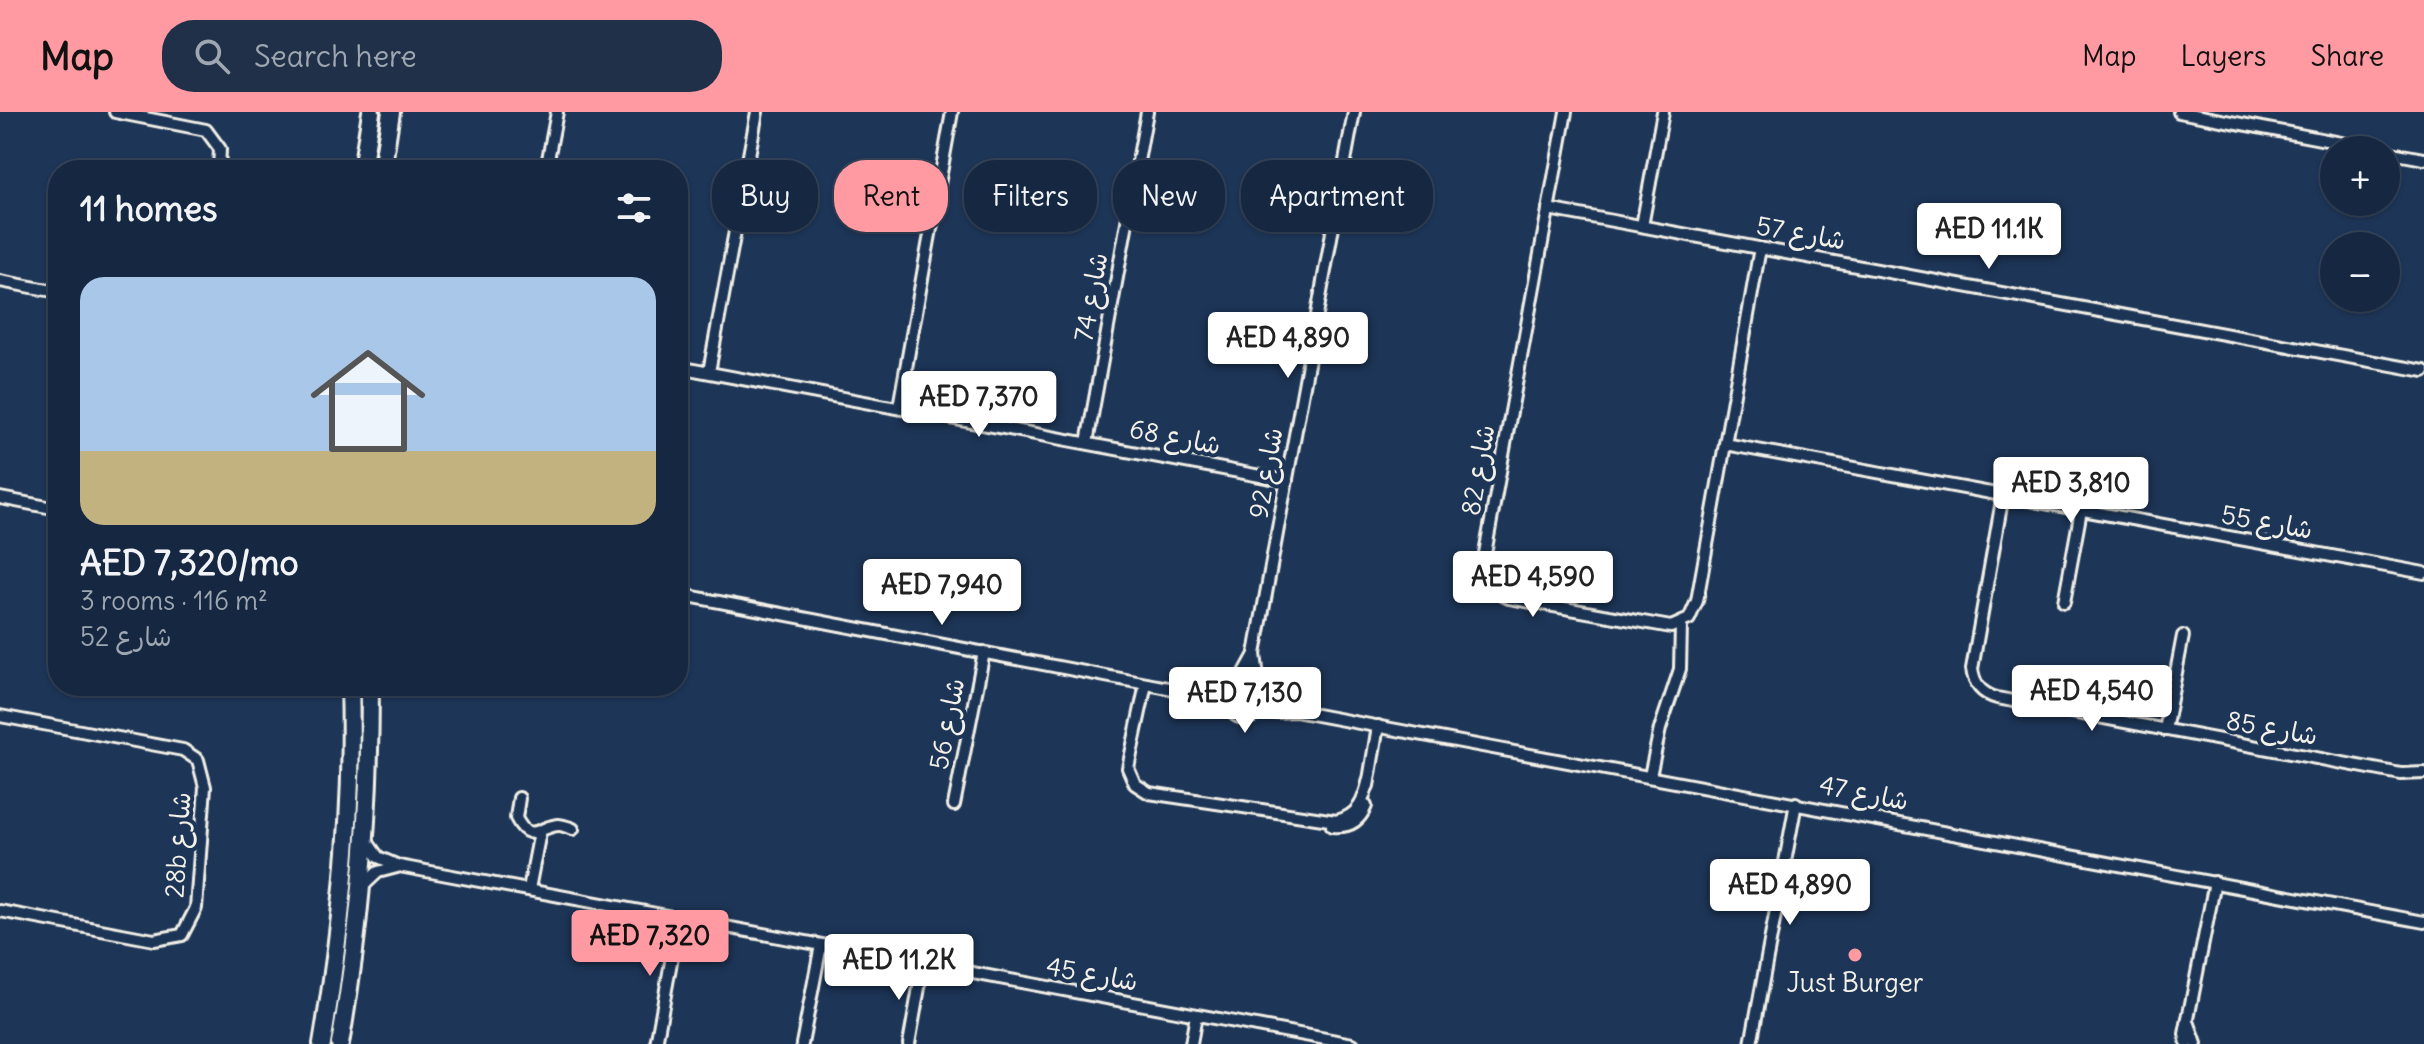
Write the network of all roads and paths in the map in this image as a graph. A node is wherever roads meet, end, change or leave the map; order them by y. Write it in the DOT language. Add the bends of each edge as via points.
graph roads {
  1 [pos="115,112"];
  2 [pos="371,112"];
  3 [pos="391,112"];
  4 [pos="557,112"];
  5 [pos="757,112"];
  6 [pos="952,112"];
  7 [pos="1147,112"];
  8 [pos="1354,112"];
  9 [pos="1566,112"];
  10 [pos="1663,112"];
  11 [pos="2179,112"];
  12 [pos="2320,139"];
  13 [pos="2400,155"];
  14 [pos="2424,159"];
  15 [pos="216,160"];
  16 [pos="364,160"];
  17 [pos="384,160"];
  18 [pos="548,160"];
  19 [pos="1548,209"];
  20 [pos="1642,226"];
  21 [pos="1760,248"];
  22 [pos="0,281"];
  23 [pos="48,290"];
  24 [pos="688,369"];
  25 [pos="2424,371"];
  26 [pos="709,372"];
  27 [pos="899,407"];
  28 [pos="1087,443"];
  29 [pos="1725,444"];
  30 [pos="1287,481"];
  31 [pos="2003,495"];
  32 [pos="0,498"];
  33 [pos="48,507"];
  34 [pos="2081,510"];
  35 [pos="2424,573"];
  36 [pos="688,596"];
  37 [pos="2064,602"];
  38 [pos="1681,625"];
  39 [pos="2183,636"];
  40 [pos="984,652"];
  41 [pos="1255,654"];
  42 [pos="1146,684"];
  43 [pos="1236,687"];
  44 [pos="1260,693"];
  45 [pos="1199,694"];
  46 [pos="350,696"];
  47 [pos="370,696"];
  48 [pos="1229,708"];
  49 [pos="1295,711"];
  50 [pos="1257,713"];
  51 [pos="0,716"];
  52 [pos="1378,726"];
  53 [pos="2165,730"];
  54 [pos="2424,773"];
  55 [pos="1650,776"];
  56 [pos="519,798"];
  57 [pos="1796,803"];
  58 [pos="954,805"];
  59 [pos="573,829"];
  60 [pos="540,832"];
  61 [pos="365,838"];
  62 [pos="399,866"];
  63 [pos="345,877"];
  64 [pos="2215,882"];
  65 [pos="362,888"];
  66 [pos="529,889"];
  67 [pos="0,911"];
  68 [pos="679,918"];
  69 [pos="2424,922"];
  70 [pos="821,945"];
  71 [pos="357,946"];
  72 [pos="334,963"];
  73 [pos="923,965"];
  74 [pos="1196,1015"];
  75 [pos="2189,1022"];
  76 [pos="341,1041"];
  77 [pos="322,1044"];
  78 [pos="656,1044"];
  79 [pos="802,1044"];
  80 [pos="909,1044"];
  81 [pos="1191,1044"];
  82 [pos="1353,1044"];
  83 [pos="1751,1044"];
  84 [pos="2187,1044"];
  85 [pos="2196,1044"];
  1 -- 15 [label="street" via="181,125 212,139"];
  2 -- 16 [label="main road"];
  3 -- 17 [label="main road"];
  4 -- 18 [label="street"];
  5 -- 26 [label="street"];
  6 -- 27 [label="street"];
  7 -- 28 [label="street, شارع 74"];
  8 -- 30 [label="street, شارع 92"];
  9 -- 19 [label="street, شارع 82"];
  10 -- 20 [label="street"];
  11 -- 12 [label="street"];
  13 -- 14 [label="street"];
  19 -- 20 [label="street, شارع 57"];
  19 -- 38 [label="street, شارع 82" via="1484,581 1509,598"];
  20 -- 21 [label="street, شارع 57"];
  21 -- 25 [label="street, شارع 57"];
  21 -- 29 [label="street"];
  22 -- 23 [label="street"];
  24 -- 26 [label="street, شارع 68"];
  26 -- 27 [label="street, شارع 68"];
  27 -- 28 [label="street, شارع 68"];
  28 -- 30 [label="street, شارع 68"];
  29 -- 31 [label="street, شارع 55"];
  29 -- 38 [label="street" via="1694,611"];
  30 -- 41 [label="street, شارع 92"];
  31 -- 34 [label="street, شارع 55"];
  31 -- 53 [label="street, شارع 85" via="1972,669 1976,685 1989,696"];
  32 -- 33 [label="street"];
  34 -- 35 [label="street, شارع 55"];
  34 -- 37 [label="street"];
  36 -- 40 [label="street"];
  38 -- 55 [label="street" via="1680,669"];
  39 -- 53 [label="street"];
  40 -- 42 [label="street"];
  40 -- 58 [label="street, شارع 56"];
  41 -- 43 [label="street, شارع 92"];
  41 -- 44 [label="street, شارع 92"];
  42 -- 45 [label="street"];
  42 -- 52 [label="street" via="1134,760 1138,776 1151,788 1173,796 1331,821 1346,818 1362,803"];
  43 -- 44 [label="street" via="1249,685"];
  43 -- 45 [label="street"];
  43 -- 48 [label="street"];
  44 -- 49 [label="street, شارع 47"];
  44 -- 50 [label="street"];
  45 -- 48 [label="street"];
  46 -- 63 [label="main road"];
  47 -- 61 [label="main road"];
  48 -- 50 [label="street" via="1242,718"];
  49 -- 50 [label="street, شارع 47"];
  49 -- 52 [label="street, شارع 47"];
  51 -- 67 [label="street, 28b شارع" via="177,748 194,756 204,779 196,908 182,935 154,940"];
  52 -- 55 [label="street, شارع 47"];
  53 -- 54 [label="street, شارع 85" via="2401,774"];
  55 -- 57 [label="street, شارع 47"];
  56 -- 60 [label="street" via="519,824"];
  57 -- 64 [label="street, شارع 47"];
  57 -- 83 [label="street"];
  59 -- 60 [label="street" via="557,825"];
  60 -- 66 [label="street"];
  61 -- 62 [label="street, شارع 45" via="378,857"];
  61 -- 65 [label="main road"];
  62 -- 65 [label="street" via="378,872"];
  62 -- 66 [label="street, شارع 45"];
  63 -- 71 [label="main road" via="345,940"];
  63 -- 72 [label="main road"];
  64 -- 69 [label="street, شارع 47"];
  64 -- 75 [label="street"];
  65 -- 71 [label="main road"];
  66 -- 68 [label="street, شارع 45"];
  68 -- 70 [label="street, شارع 45"];
  68 -- 78 [label="street"];
  70 -- 73 [label="street, شارع 45"];
  70 -- 79 [label="street"];
  71 -- 76 [label="main road"];
  72 -- 76 [label="main road" via="345,973"];
  72 -- 77 [label="main road"];
  73 -- 74 [label="street, شارع 45"];
  73 -- 80 [label="street"];
  74 -- 81 [label="street"];
  74 -- 82 [label="street, شارع 45"];
  75 -- 84 [label="street"];
  75 -- 85 [label="street"];
}
